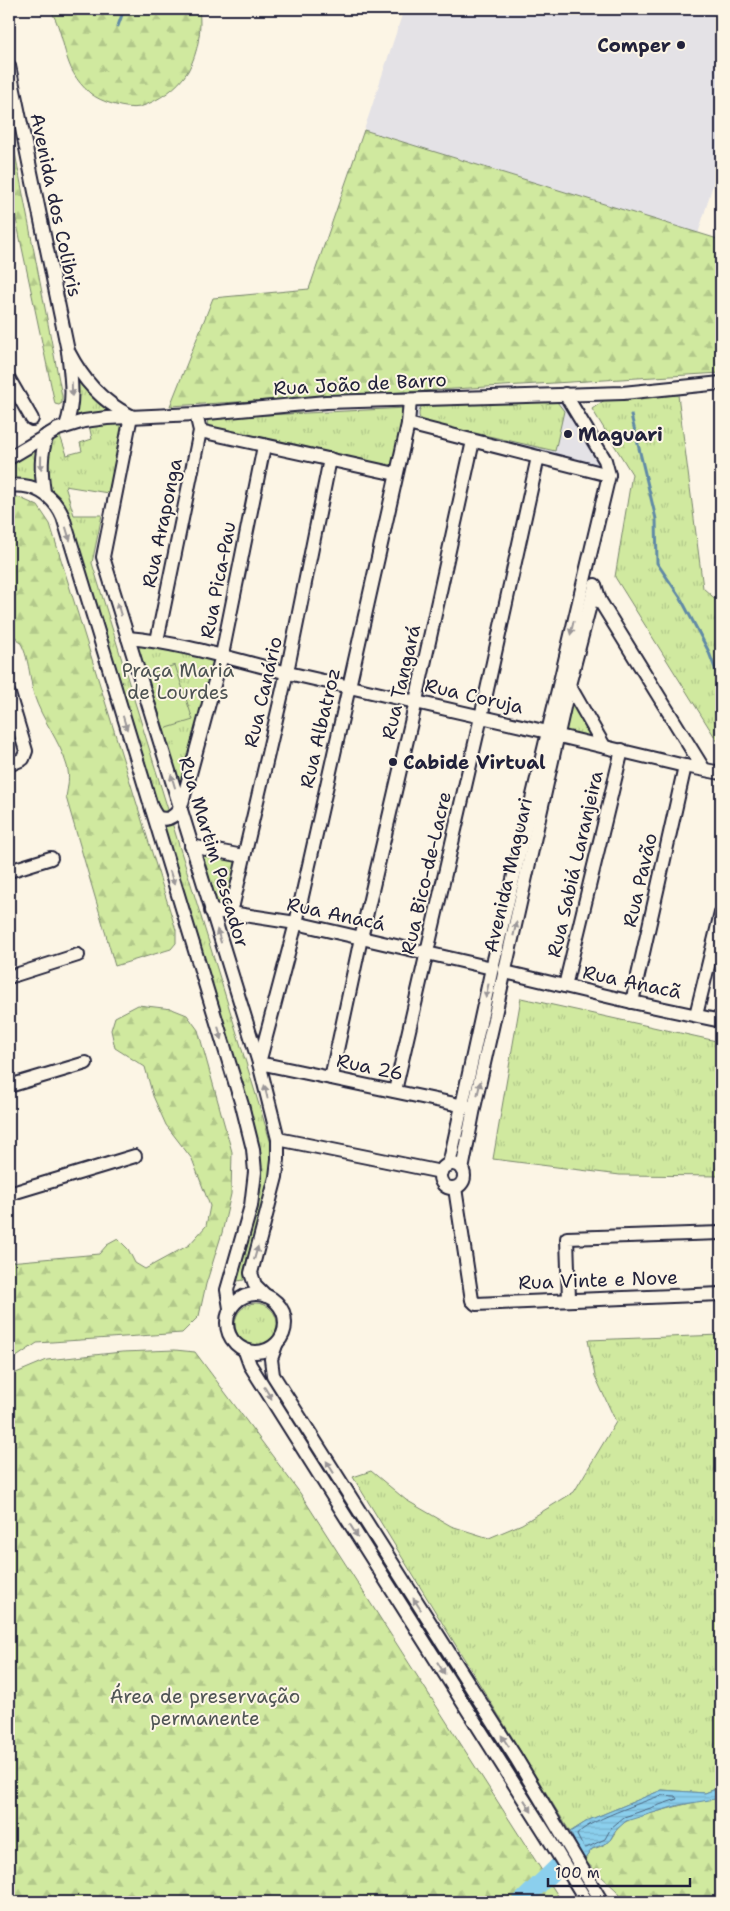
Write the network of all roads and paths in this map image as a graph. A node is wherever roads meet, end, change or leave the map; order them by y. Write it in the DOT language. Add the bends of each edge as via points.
graph roads {
  1 [pos="9,66"];
  2 [pos="68,351"];
  3 [pos="9,379"];
  4 [pos="721,383"];
  5 [pos="565,394"];
  6 [pos="105,400"];
  7 [pos="410,400"];
  8 [pos="71,411"];
  9 [pos="196,414"];
  10 [pos="131,416"];
  11 [pos="32,418"];
  12 [pos="107,418"];
  13 [pos="79,422"];
  14 [pos="408,424"];
  15 [pos="66,426"];
  16 [pos="200,431"];
  17 [pos="47,435"];
  18 [pos="473,441"];
  19 [pos="264,446"];
  20 [pos="538,457"];
  21 [pos="9,458"];
  22 [pos="330,459"];
  23 [pos="396,474"];
  24 [pos="609,475"];
  25 [pos="9,486"];
  26 [pos="44,492"];
  27 [pos="587,562"];
  28 [pos="583,581"];
  29 [pos="595,586"];
  30 [pos="580,594"];
  31 [pos="596,600"];
  32 [pos="128,638"];
  33 [pos="157,641"];
  34 [pos="222,654"];
  35 [pos="288,672"];
  36 [pos="569,685"];
  37 [pos="349,686"];
  38 [pos="9,694"];
  39 [pos="416,701"];
  40 [pos="482,717"];
  41 [pos="554,734"];
  42 [pos="604,746"];
  43 [pos="622,750"];
  44 [pos="9,765"];
  45 [pos="685,766"];
  46 [pos="703,768"];
  47 [pos="721,773"];
  48 [pos="181,807"];
  49 [pos="151,808"];
  50 [pos="192,846"];
  51 [pos="243,856"];
  52 [pos="51,858"];
  53 [pos="9,871"];
  54 [pos="211,911"];
  55 [pos="231,913"];
  56 [pos="721,913"];
  57 [pos="296,923"];
  58 [pos="361,938"];
  59 [pos="427,952"];
  60 [pos="78,955"];
  61 [pos="492,968"];
  62 [pos="505,972"];
  63 [pos="9,977"];
  64 [pos="565,986"];
  65 [pos="632,1002"];
  66 [pos="696,1015"];
  67 [pos="721,1021"];
  68 [pos="86,1063"];
  69 [pos="259,1063"];
  70 [pos="331,1078"];
  71 [pos="9,1086"];
  72 [pos="395,1091"];
  73 [pos="468,1106"];
  74 [pos="278,1139"];
  75 [pos="135,1156"];
  76 [pos="445,1168"];
  77 [pos="462,1170"];
  78 [pos="455,1188"];
  79 [pos="9,1194"];
  80 [pos="721,1233"];
  81 [pos="721,1294"];
  82 [pos="266,1296"];
  83 [pos="569,1299"];
  84 [pos="230,1308"];
  85 [pos="276,1345"];
  86 [pos="245,1351"];
  87 [pos="584,1884"];
  88 [pos="587,1902"];
  89 [pos="602,1902"];
  1 -- 2 [label="street, Avenida dos Colibris"];
  2 -- 6 [label="street, Avenida dos Colibris" via="84,380"];
  2 -- 8 [label="street, Avenida dos Colibris, one-way"];
  3 -- 11 [label="street"];
  4 -- 5 [label="street, Rua João de Barro" via="623,393"];
  5 -- 7 [label="street, Rua João de Barro"];
  5 -- 24 [label="street" via="605,460"];
  6 -- 10 [label="street, Avenida dos Colibris"];
  6 -- 12 [label="street" via="110,411"];
  7 -- 9 [label="street, Rua João de Barro" via="326,402"];
  7 -- 14 [label="street, Rua Albatroz"];
  8 -- 13 [label="street"];
  8 -- 15 [label="street, Avenida dos Colibris"];
  9 -- 10 [label="street, Rua João de Barro"];
  9 -- 16 [label="street, Rua Araponga"];
  10 -- 12 [label="street, Rua João de Barro"];
  32 -- 10 [label="street, Rua Martim Pescador, one-way" via="103,557"];
  12 -- 13 [label="street, Rua João de Barro"];
  13 -- 15 [label="street, Rua João de Barro"];
  14 -- 18 [label="street"];
  14 -- 23 [label="street, Rua Albatroz"];
  15 -- 17 [label="street, Rua João de Barro"];
  16 -- 19 [label="street"];
  16 -- 33 [label="street, Rua Araponga"];
  17 -- 21 [label="street, Rua João de Barro"];
  17 -- 26 [label="street, one-way" via="40,462"];
  18 -- 20 [label="street"];
  18 -- 39 [label="street, Rua Tangará"];
  19 -- 22 [label="street"];
  19 -- 34 [label="street, Rua Pica-Pau"];
  20 -- 24 [label="street"];
  20 -- 40 [label="street, Rua Bico-de-Lacre"];
  22 -- 23 [label="street"];
  22 -- 35 [label="street, Rua Canário"];
  23 -- 37 [label="street, Rua Albatroz"];
  24 -- 27 [label="street, Avenida Maguari"];
  25 -- 26 [label="street" via="20,484"];
  26 -- 49 [label="street, one-way" via="56,503 63,517"];
  27 -- 28 [label="street, Avenida Maguari"];
  27 -- 29 [label="street"];
  28 -- 29 [label="street"];
  28 -- 30 [label="street, Avenida Maguari"];
  29 -- 31 [label="street"];
  30 -- 31 [label="street"];
  30 -- 41 [label="street, Avenida Maguari, one-way"];
  31 -- 36 [label="street, Avenida Maguari"];
  31 -- 46 [label="street"];
  32 -- 33 [label="street, Rua Coruja"];
  48 -- 32 [label="street, Rua Martim Pescador, one-way"];
  33 -- 34 [label="street, Rua Coruja"];
  34 -- 35 [label="street, Rua Coruja"];
  34 -- 48 [label="street, Rua Pica-Pau"];
  35 -- 37 [label="street, Rua Coruja"];
  35 -- 51 [label="street, Rua Canário"];
  36 -- 41 [label="street, Avenida Maguari"];
  36 -- 42 [label="street"];
  37 -- 39 [label="street, Rua Coruja"];
  37 -- 57 [label="street, Rua Albatroz"];
  38 -- 44 [label="street" via="26,751 23,759"];
  39 -- 40 [label="street, Rua Coruja"];
  39 -- 58 [label="street, Rua Tangará"];
  40 -- 41 [label="street, Rua Coruja"];
  40 -- 59 [label="street, Rua Bico-de-Lacre"];
  41 -- 42 [label="street, Rua Coruja"];
  41 -- 61 [label="street, Avenida Maguari"];
  62 -- 41 [label="street, Avenida Maguari, one-way"];
  42 -- 43 [label="street, Rua Coruja"];
  43 -- 45 [label="street, Rua Coruja"];
  43 -- 64 [label="street, Rua Sabiá Laranjeira"];
  45 -- 46 [label="street, Rua Coruja"];
  45 -- 65 [label="street, Rua Pavão"];
  46 -- 47 [label="street, Rua Coruja"];
  48 -- 49 [label="street" via="173,817 165,819 157,817"];
  48 -- 50 [label="street, Rua Martim Pescador"];
  49 -- 84 [label="street, one-way" via="253,1149 254,1189 227,1290"];
  50 -- 51 [label="street"];
  50 -- 54 [label="street, Rua Martim Pescador"];
  51 -- 55 [label="street, Rua Canário"];
  52 -- 53 [label="street"];
  54 -- 55 [label="street"];
  69 -- 54 [label="street, Rua Martim Pescador, one-way"];
  55 -- 57 [label="street, Rua Anacá"];
  56 -- 66 [label="street"];
  57 -- 58 [label="street, Rua Anacá"];
  57 -- 69 [label="street, Rua Albatroz"];
  58 -- 59 [label="street, Rua Anacá"];
  58 -- 70 [label="street, Rua Tangará"];
  59 -- 61 [label="street, Rua Anacá"];
  59 -- 72 [label="street, Rua Bico-de-Lacre"];
  60 -- 63 [label="street"];
  61 -- 73 [label="street, Avenida Maguari, one-way"];
  62 -- 64 [label="street, Rua Anacã"];
  73 -- 62 [label="street, Avenida Maguari, one-way"];
  64 -- 65 [label="street, Rua Anacã"];
  65 -- 66 [label="street, Rua Anacã"];
  66 -- 67 [label="street, Rua Anacã"];
  68 -- 71 [label="street"];
  69 -- 70 [label="street, Rua 26"];
  74 -- 69 [label="street, Rua Martim Pescador, one-way"];
  70 -- 72 [label="street, Rua 26"];
  72 -- 73 [label="street, Rua 26"];
  73 -- 76 [label="street, Avenida Maguari"];
  73 -- 77 [label="street, Avenida Maguari"];
  74 -- 76 [label="street"];
  82 -- 74 [label="street, Rua Martim Pescador, one-way" via="255,1285 251,1273 276,1177"];
  75 -- 79 [label="street"];
  76 -- 77 [label="street" via="456,1165"];
  76 -- 78 [label="street" via="442,1182"];
  77 -- 78 [label="street" via="463,1181"];
  78 -- 83 [label="street, Rua Vinte e Nove" via="472,1300 476,1304"];
  80 -- 83 [label="street" via="567,1238"];
  81 -- 83 [label="street, Rua Vinte e Nove"];
  82 -- 84 [label="street" via="246,1295"];
  82 -- 85 [label="street, Rua Martim Pescador" via="283,1313 284,1330"];
  84 -- 86 [label="street" via="226,1328 236,1346"];
  85 -- 86 [label="street" via="261,1352"];
  87 -- 85 [label="street, Rua Martim Pescador, one-way" via="557,1828 516,1758 273,1375 271,1359"];
  86 -- 87 [label="street, one-way" via="250,1365 547,1836"];
  87 -- 88 [label="street"];
  87 -- 89 [label="street"];
}
